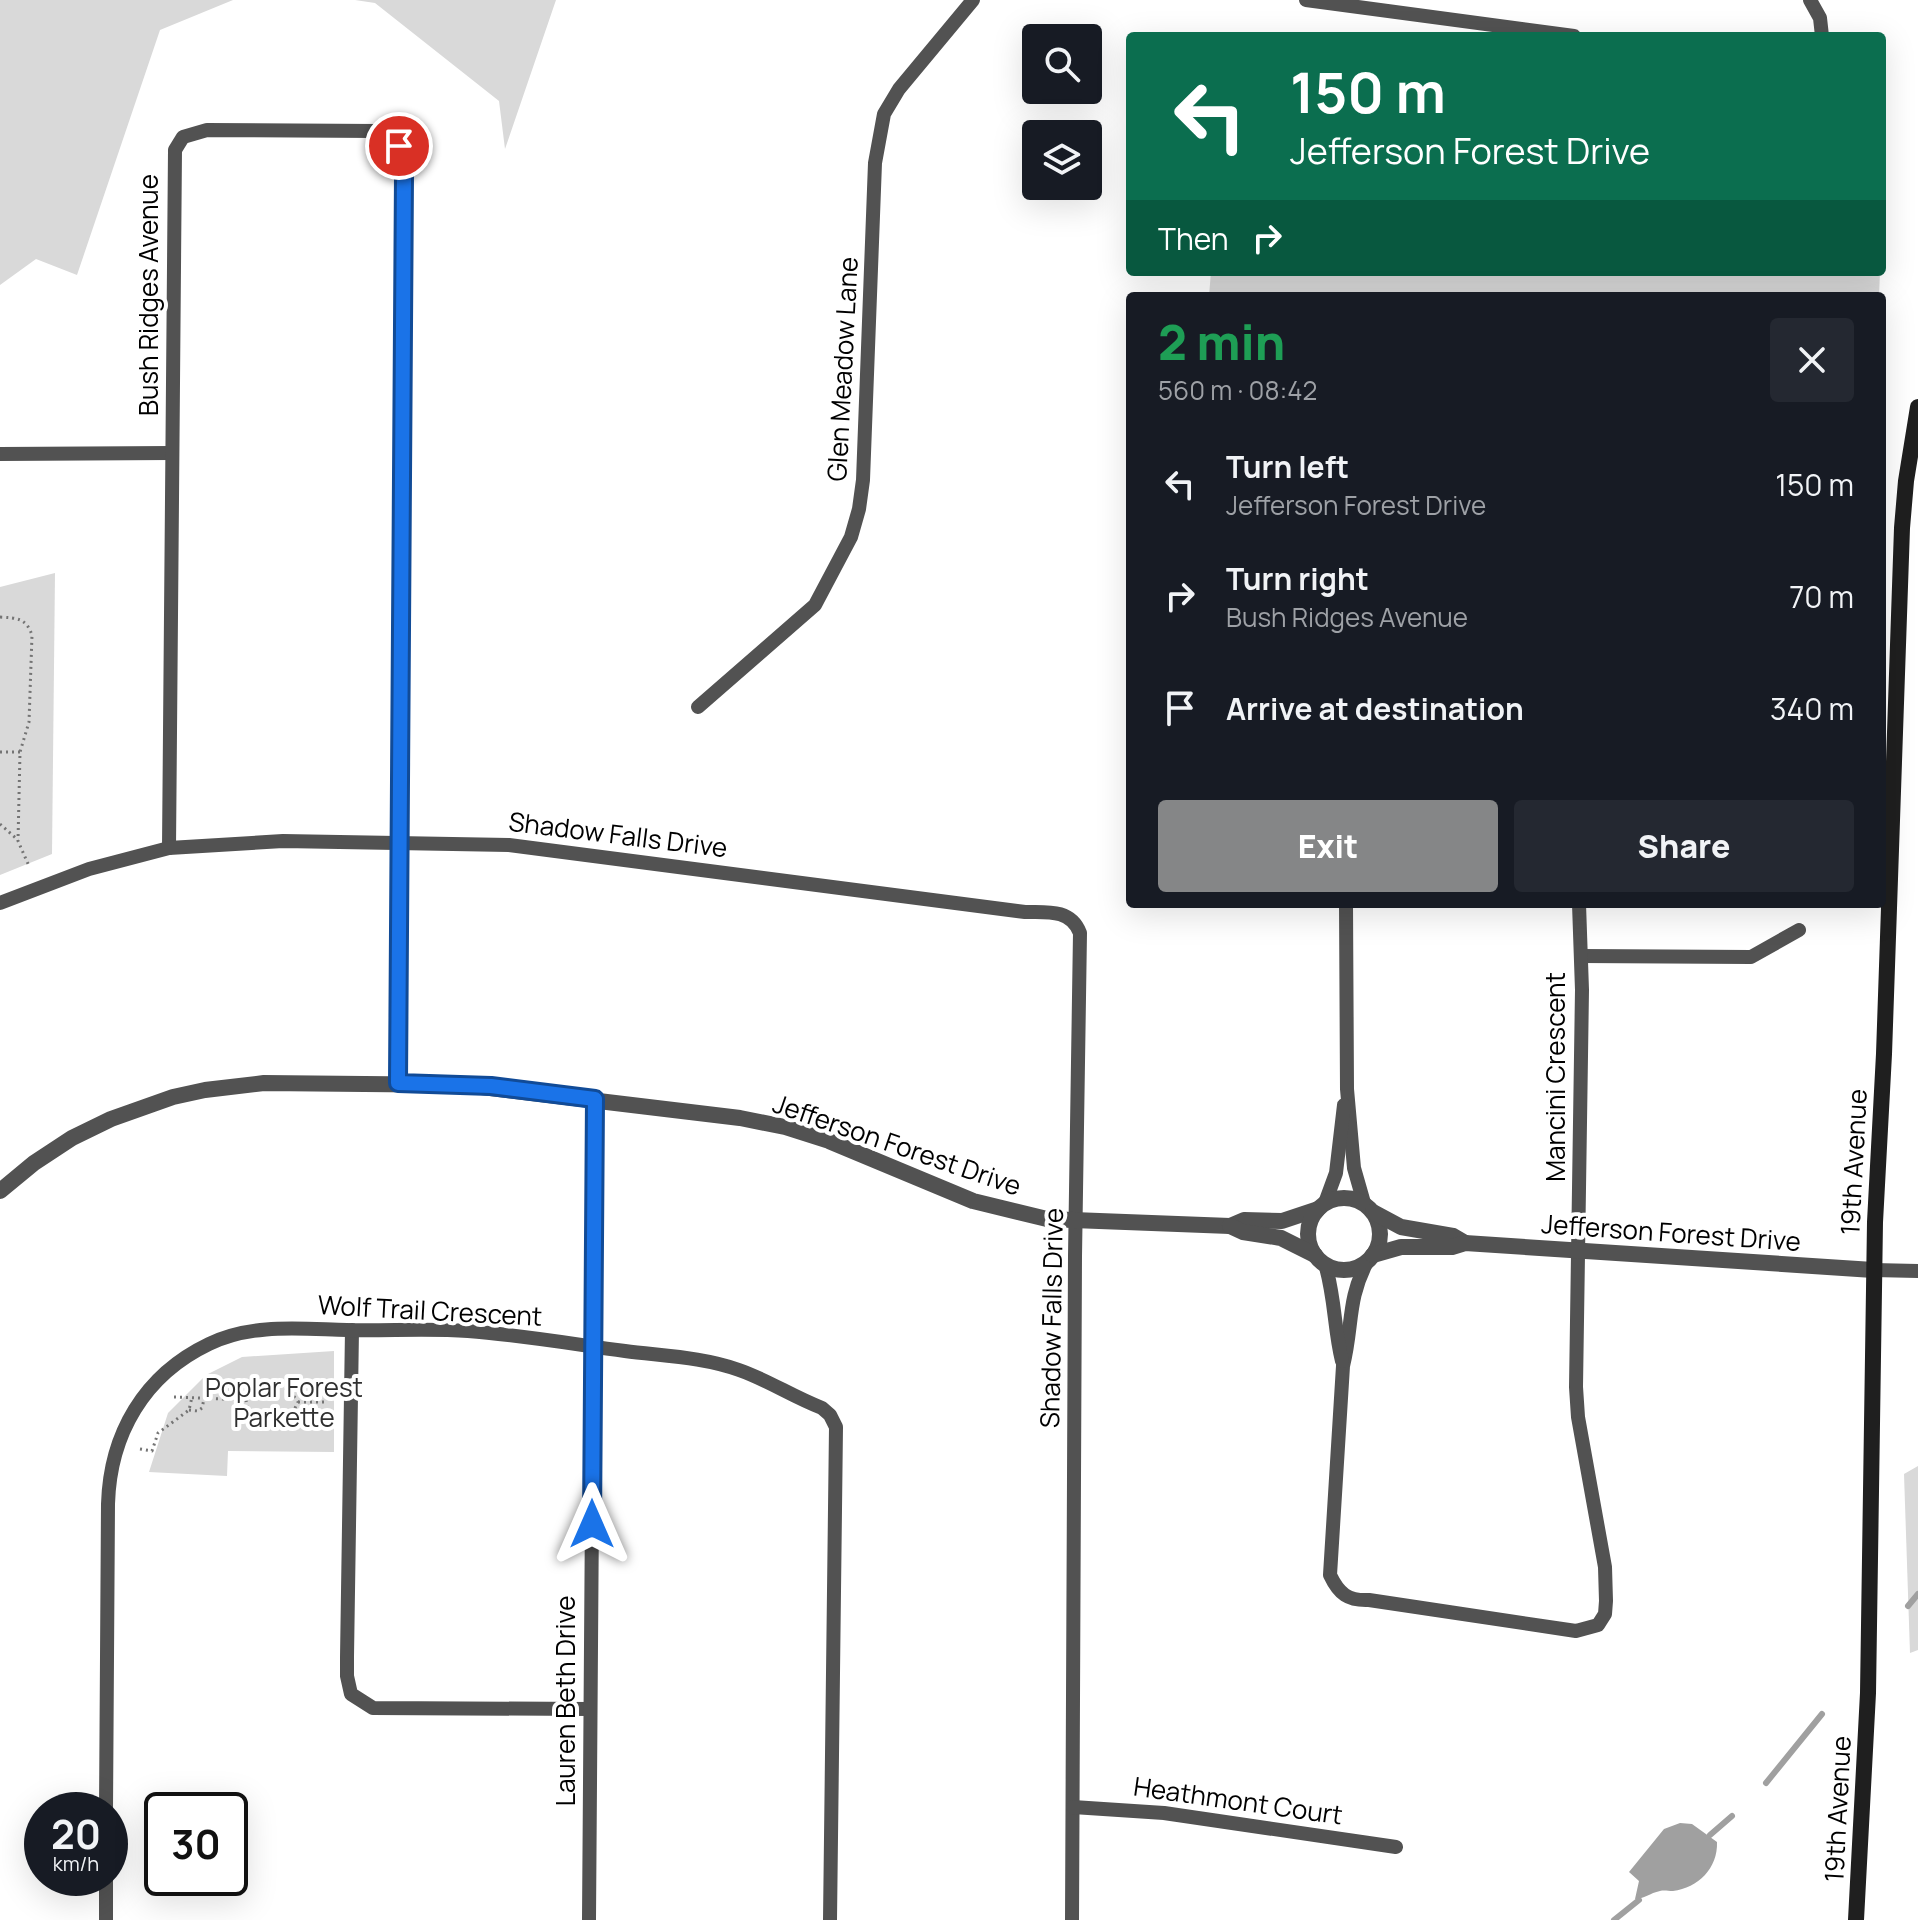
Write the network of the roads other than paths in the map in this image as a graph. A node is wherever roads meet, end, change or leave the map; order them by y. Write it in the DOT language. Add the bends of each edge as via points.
graph roads {
  1 [pos="973,0"];
  2 [pos="1306,0"];
  3 [pos="1810,0"];
  4 [pos="1544,32"];
  5 [pos="1822,32"];
  6 [pos="1918,407"];
  7 [pos="172,453"];
  8 [pos="0,454"];
  9 [pos="698,707"];
  10 [pos="398,842"];
  11 [pos="169,848"];
  12 [pos="0,903"];
  13 [pos="1346,908"];
  14 [pos="1579,908"];
  15 [pos="1799,930"];
  16 [pos="1581,956"];
  17 [pos="398,1083"];
  18 [pos="1347,1089"];
  19 [pos="595,1099"];
  20 [pos="0,1191"];
  21 [pos="1322,1206"];
  22 [pos="1368,1208"];
  23 [pos="1076,1221"];
  24 [pos="1230,1226"];
  25 [pos="1465,1243"];
  26 [pos="1579,1251"];
  27 [pos="1370,1258"];
  28 [pos="1320,1260"];
  29 [pos="1873,1270"];
  30 [pos="1918,1271"];
  31 [pos="352,1330"];
  32 [pos="593,1346"];
  33 [pos="1343,1366"];
  34 [pos="590,1709"];
  35 [pos="106,1792"];
  36 [pos="1073,1807"];
  37 [pos="1396,1847"];
  38 [pos="106,1896"];
  39 [pos="106,1920"];
  40 [pos="589,1920"];
  41 [pos="830,1920"];
  42 [pos="1072,1920"];
  43 [pos="1856,1920"];
  1 -- 9 [label="street, Glen Meadow Lane" via="884,114 875,163 863,480 851,537 815,605"];
  2 -- 4 [label="street"];
  3 -- 5 [label="street"];
  6 -- 29 [label="main road, 19th Avenue" via="1902,528"];
  7 -- 8 [label="street"];
  7 -- 10 [label="street, Bush Ridges Avenue" via="173,170 183,137 207,130 377,131 389,136 399,146 404,175"];
  7 -- 11 [label="street, Bush Ridges Avenue"];
  10 -- 11 [label="street, Shadow Falls Drive" via="283,841"];
  10 -- 17 [label="street, Bush Ridges Avenue"];
  10 -- 23 [label="street, Shadow Falls Drive" via="584,853 1051,912 1071,919 1080,933"];
  11 -- 12 [label="street, Shadow Falls Drive" via="89,869"];
  13 -- 18 [label="street"];
  14 -- 16 [label="street, Mancini Crescent"];
  15 -- 16 [label="street" via="1751,957"];
  16 -- 26 [label="street, Mancini Crescent"];
  17 -- 19 [label="street, Jefferson Forest Drive" via="491,1086"];
  17 -- 20 [label="street, Jefferson Forest Drive" via="264,1083 173,1097 72,1138"];
  18 -- 21 [label="street" via="1336,1173"];
  18 -- 22 [label="street" via="1354,1168"];
  19 -- 23 [label="street, Jefferson Forest Drive" via="785,1127 973,1201"];
  19 -- 32 [label="street, Lauren Beth Drive"];
  21 -- 22 [label="street" via="1340,1198"];
  21 -- 24 [label="street, Jefferson Forest Drive" via="1282,1221 1244,1220"];
  21 -- 28 [label="street" via="1308,1234"];
  22 -- 25 [label="street, Jefferson Forest Drive" via="1401,1227"];
  22 -- 27 [label="street" via="1380,1231"];
  23 -- 24 [label="street, Jefferson Forest Drive"];
  23 -- 36 [label="street, Shadow Falls Drive"];
  24 -- 28 [label="street, Jefferson Forest Drive" via="1281,1238"];
  25 -- 26 [label="street, Jefferson Forest Drive"];
  25 -- 27 [label="street, Jefferson Forest Drive" via="1401,1247"];
  26 -- 29 [label="street, Jefferson Forest Drive"];
  26 -- 33 [label="street, Mancini Crescent" via="1578,1417 1605,1567 1605,1614 1598,1625 1576,1631 1353,1601 1337,1590 1330,1575"];
  27 -- 28 [label="street" via="1344,1270"];
  27 -- 33 [label="street" via="1352,1295"];
  28 -- 33 [label="street" via="1335,1304"];
  29 -- 30 [label="street"];
  29 -- 43 [label="main road, 19th Avenue" via="1868,1693"];
  31 -- 32 [label="street, Wolf Trail Crescent" via="469,1331"];
  31 -- 34 [label="street" via="347,1657 351,1694 373,1708"];
  31 -- 35 [label="street, Wolf Trail Crescent" via="273,1328 226,1337 161,1377 130,1416 109,1481"];
  32 -- 34 [label="street, Lauren Beth Drive"];
  32 -- 41 [label="street, Wolf Trail Crescent" via="703,1360 739,1370 822,1408 836,1427"];
  34 -- 40 [label="street, Lauren Beth Drive"];
  36 -- 37 [label="street, Heathmont Court" via="1175,1815"];
  36 -- 42 [label="street, Shadow Falls Drive"];
  38 -- 39 [label="street"];
}
